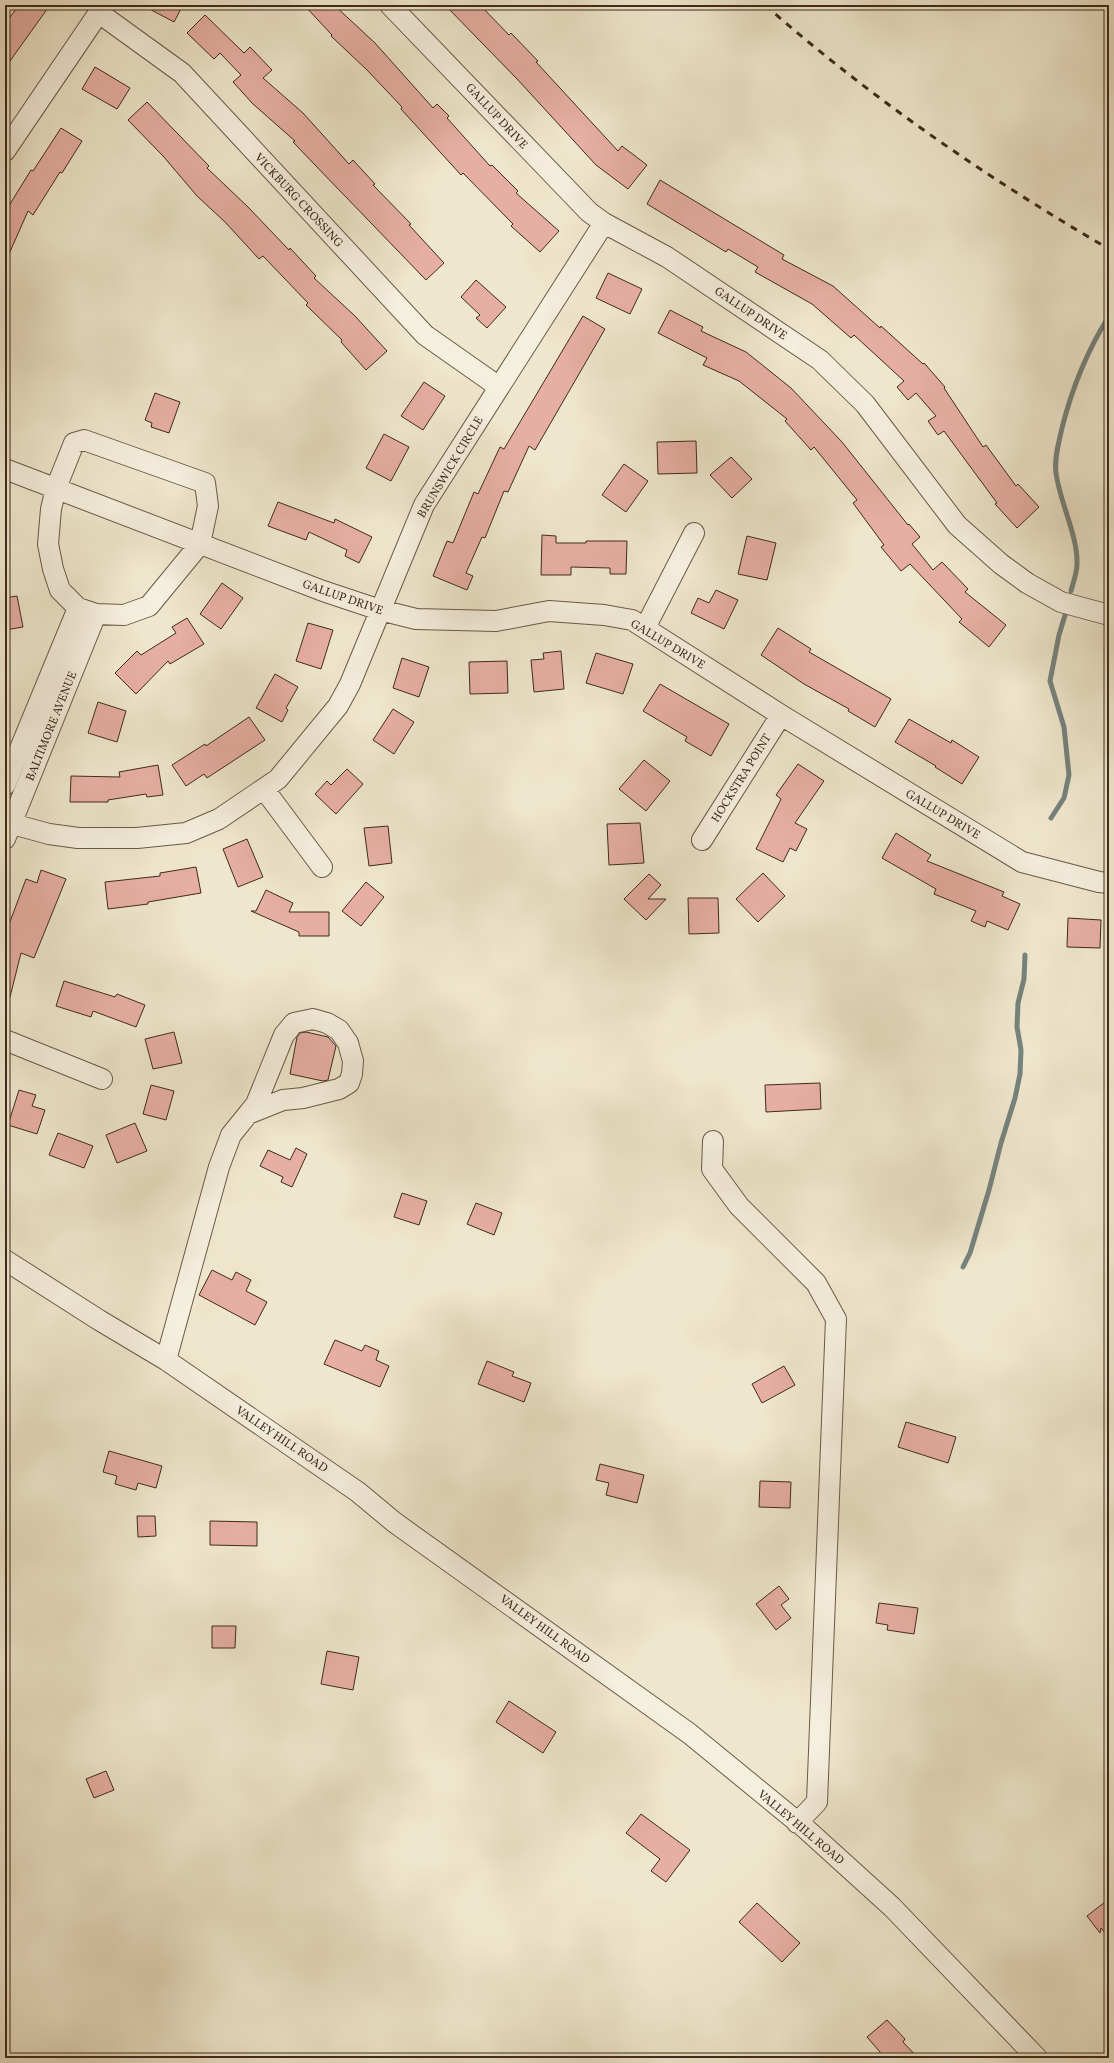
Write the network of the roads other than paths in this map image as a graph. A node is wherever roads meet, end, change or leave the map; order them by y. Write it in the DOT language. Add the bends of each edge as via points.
graph roads {
  1 [pos="390,5"];
  2 [pos="101,9"];
  3 [pos="5,151"];
  4 [pos="604,223"];
  5 [pos="499,387"];
  6 [pos="5,469"];
  7 [pos="56,488"];
  8 [pos="694,533"];
  9 [pos="200,544"];
  10 [pos="78,608"];
  11 [pos="380,610"];
  12 [pos="96,614"];
  13 [pos="1109,615"];
  14 [pos="645,628"];
  15 [pos="781,715"];
  16 [pos="5,785"];
  17 [pos="264,789"];
  18 [pos="7,828"];
  19 [pos="702,840"];
  20 [pos="322,867"];
  21 [pos="1109,883"];
  22 [pos="5,1040"];
  23 [pos="102,1079"];
  24 [pos="248,1114"];
  25 [pos="713,1141"];
  26 [pos="5,1260"];
  27 [pos="166,1360"];
  28 [pos="797,1823"];
  29 [pos="1037,2058"];
  1 -- 4 [label="street, GALLUP DRIVE" via="589,212"];
  2 -- 3 [label="street"];
  2 -- 5 [label="street, VICKBURG CROSSING" via="182,73 425,335"];
  4 -- 5 [label="street, BRUNSWICK CIRCLE"];
  4 -- 13 [label="street, GALLUP DRIVE" via="668,257 820,360 865,404 957,525 1001,564 1060,602"];
  5 -- 11 [label="street, BRUNSWICK CIRCLE" via="424,505"];
  6 -- 7 [label="street, GALLUP DRIVE"];
  7 -- 9 [label="street, GALLUP DRIVE"];
  7 -- 9 [label="street" via="74,443 84,440 205,483 208,506"];
  7 -- 10 [label="street" via="48,544 60,590"];
  8 -- 14 [label="street"];
  9 -- 11 [label="street, GALLUP DRIVE" via="322,591"];
  9 -- 12 [label="street" via="149,606 124,615"];
  10 -- 12 [label="street"];
  10 -- 16 [label="street, BALTIMORE AVENUE"];
  11 -- 14 [label="street, GALLUP DRIVE" via="416,619 462,621 496,621 549,611 604,615 632,620"];
  11 -- 17 [label="street, BRUNSWICK CIRCLE" via="350,684 338,706 278,779"];
  12 -- 18 [label="street, BALTIMORE AVENUE"];
  14 -- 15 [label="street, GALLUP DRIVE"];
  15 -- 19 [label="street, HOCKSTRA POINT"];
  15 -- 21 [label="street, GALLUP DRIVE" via="1022,862"];
  17 -- 18 [label="street, BRUNSWICK CIRCLE" via="218,819 186,833 137,838 78,838"];
  17 -- 20 [label="street"];
  22 -- 23 [label="street"];
  24 -- 24 [label="street" via="256,1104 284,1035 294,1024 313,1019 339,1030 348,1043 353,1061 349,1083 339,1089 283,1100"];
  24 -- 27 [label="street" via="230,1135 219,1167"];
  25 -- 28 [label="street" via="712,1169 739,1206 816,1283 836,1319 817,1802"];
  26 -- 27 [label="street, VALLEY HILL ROAD"];
  27 -- 28 [label="street, VALLEY HILL ROAD" via="358,1492 394,1522 690,1734"];
  28 -- 29 [label="street, VALLEY HILL ROAD" via="892,1907"];
}
